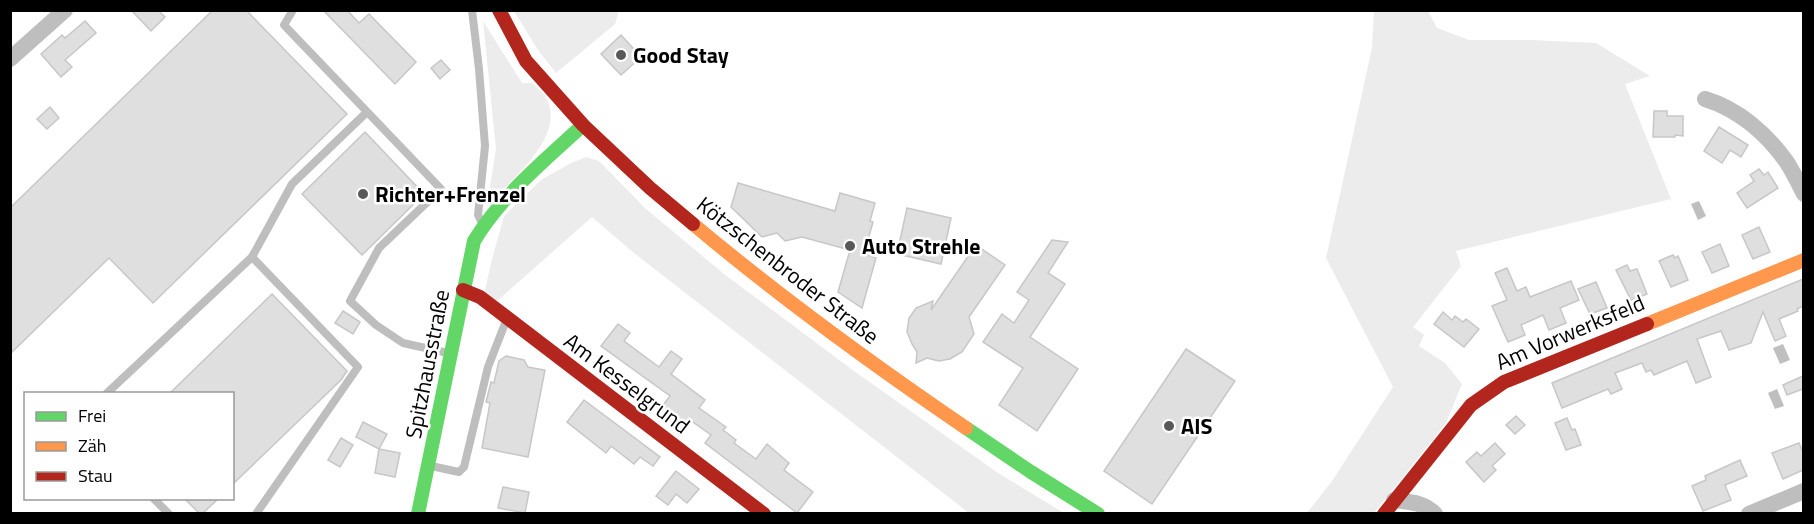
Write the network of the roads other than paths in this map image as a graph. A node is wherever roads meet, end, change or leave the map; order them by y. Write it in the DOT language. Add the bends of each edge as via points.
graph roads {
  1 [pos="65,10"];
  2 [pos="293,10"];
  3 [pos="472,10"];
  4 [pos="499,10"];
  5 [pos="10,59"];
  6 [pos="1705,99"];
  7 [pos="368,112"];
  8 [pos="583,125"];
  9 [pos="1803,194"];
  10 [pos="483,225"];
  11 [pos="252,257"];
  12 [pos="1803,260"];
  13 [pos="463,290"];
  14 [pos="507,318"];
  15 [pos="451,353"];
  16 [pos="107,392"];
  17 [pos="428,466"];
  18 [pos="1803,491"];
  19 [pos="155,500"];
  20 [pos="1389,507"];
  21 [pos="170,513"];
  22 [pos="256,513"];
  23 [pos="418,513"];
  24 [pos="764,513"];
  25 [pos="1098,513"];
  26 [pos="1435,513"];
  27 [pos="1749,513"];
  1 -- 5 [label="street"];
  2 -- 7 [label="lane" via="284,25"];
  3 -- 10 [label="lane, Spitzhausstraße" via="485,146 478,215"];
  4 -- 8 [label="street, Kötzschenbroder Straße" via="526,61"];
  6 -- 9 [label="street" via="1722,104 1759,129 1787,162"];
  7 -- 11 [label="lane" via="292,184"];
  7 -- 15 [label="lane" via="441,189 379,248 350,301 403,343"];
  8 -- 10 [label="street, Spitzhausstraße" via="502,201"];
  8 -- 25 [label="street, Kötzschenbroder Straße" via="650,188 746,268 903,385"];
  10 -- 13 [label="street, Spitzhausstraße" via="474,241"];
  11 -- 16 [label="lane"];
  11 -- 22 [label="lane" via="358,367"];
  12 -- 20 [label="street, Am Vorwerksfeld" via="1504,382 1471,405"];
  13 -- 14 [label="street, Am Kesselgrund" via="480,297"];
  13 -- 15 [label="street, Spitzhausstraße"];
  14 -- 17 [label="lane" via="488,367 464,467 459,472"];
  14 -- 24 [label="street, Am Kesselgrund"];
  15 -- 17 [label="street, Spitzhausstraße"];
  17 -- 23 [label="street, Spitzhausstraße"];
  18 -- 27 [label="street"];
  19 -- 21 [label="lane"];
  20 -- 26 [label="street, Am Vorwerksfeld" via="1418,503"];
}
